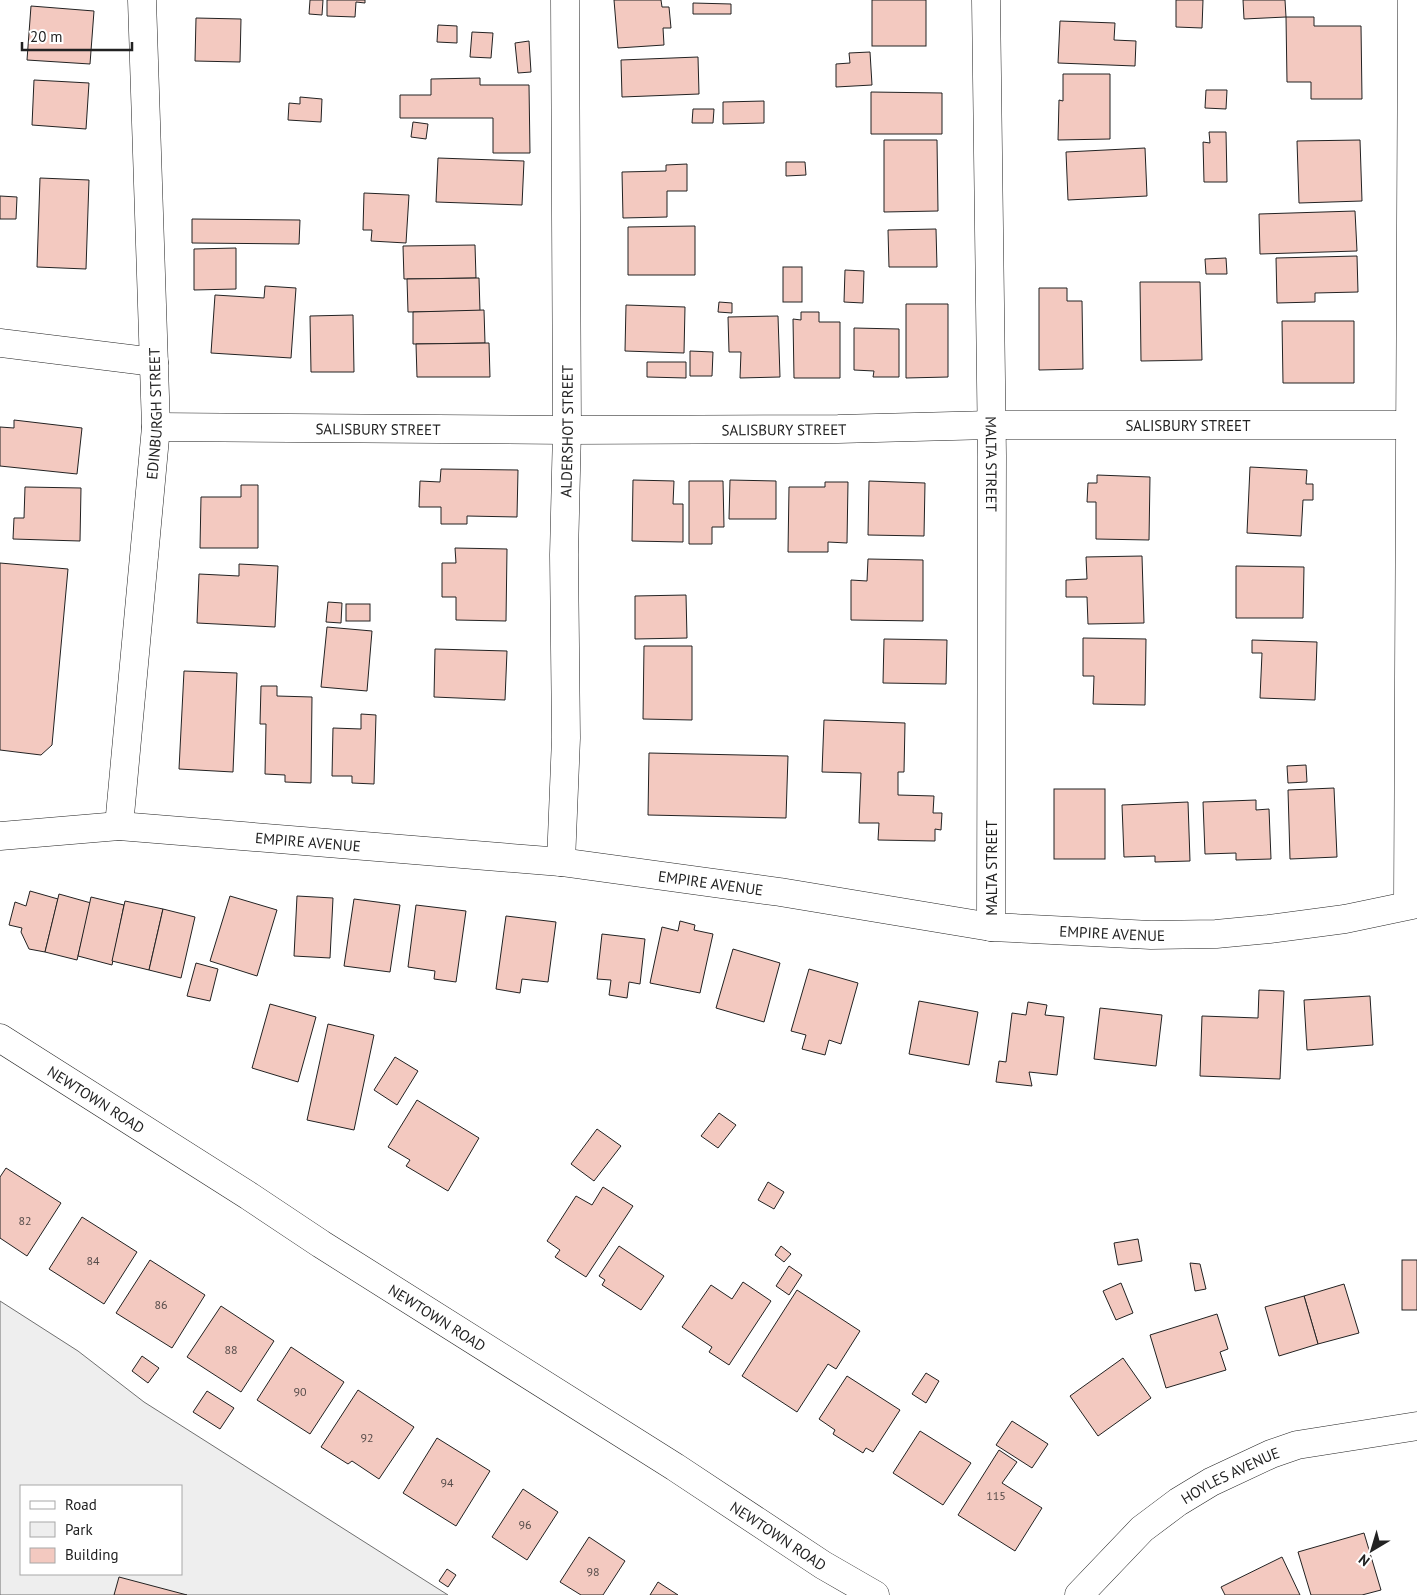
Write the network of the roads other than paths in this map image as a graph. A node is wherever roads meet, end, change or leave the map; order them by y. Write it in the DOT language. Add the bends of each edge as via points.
graph roads {
  1 [pos="142,0"];
  2 [pos="565,0"];
  3 [pos="986,0"];
  4 [pos="1412,0"];
  5 [pos="0,343"];
  6 [pos="154,362"];
  7 [pos="991,425"];
  8 [pos="1410,425"];
  9 [pos="156,427"];
  10 [pos="567,430"];
  11 [pos="119,826"];
  12 [pos="0,836"];
  13 [pos="561,862"];
  14 [pos="1413,905"];
  15 [pos="991,927"];
  16 [pos="0,1038"];
  17 [pos="1417,1426"];
  18 [pos="875,1595"];
  19 [pos="1079,1595"];
  1 -- 6 [label="street, EDINBURGH STREET"];
  2 -- 10 [label="street, ALDERSHOT STREET"];
  3 -- 7 [label="street, MALTA STREET"];
  4 -- 8 [label="street"];
  5 -- 6 [label="street"];
  6 -- 9 [label="street, EDINBURGH STREET"];
  7 -- 8 [label="street, SALISBURY STREET"];
  7 -- 10 [label="street, SALISBURY STREET" via="838,430"];
  7 -- 15 [label="street, MALTA STREET"];
  8 -- 14 [label="street"];
  9 -- 10 [label="street, SALISBURY STREET"];
  9 -- 11 [label="street, EDINBURGH STREET"];
  10 -- 13 [label="street, ALDERSHOT STREET" via="564,555 566,738"];
  11 -- 12 [label="street, EMPIRE AVENUE"];
  11 -- 13 [label="street, EMPIRE AVENUE"];
  13 -- 15 [label="street, EMPIRE AVENUE" via="780,892"];
  14 -- 15 [label="street, EMPIRE AVENUE" via="1336,920 1216,934 1151,935"];
  16 -- 18 [label="street, NEWTOWN ROAD" via="675,1467 823,1565"];
  17 -- 19 [label="street, HOYLES AVENUE" via="1296,1445 1211,1482 1142,1529"];
}
